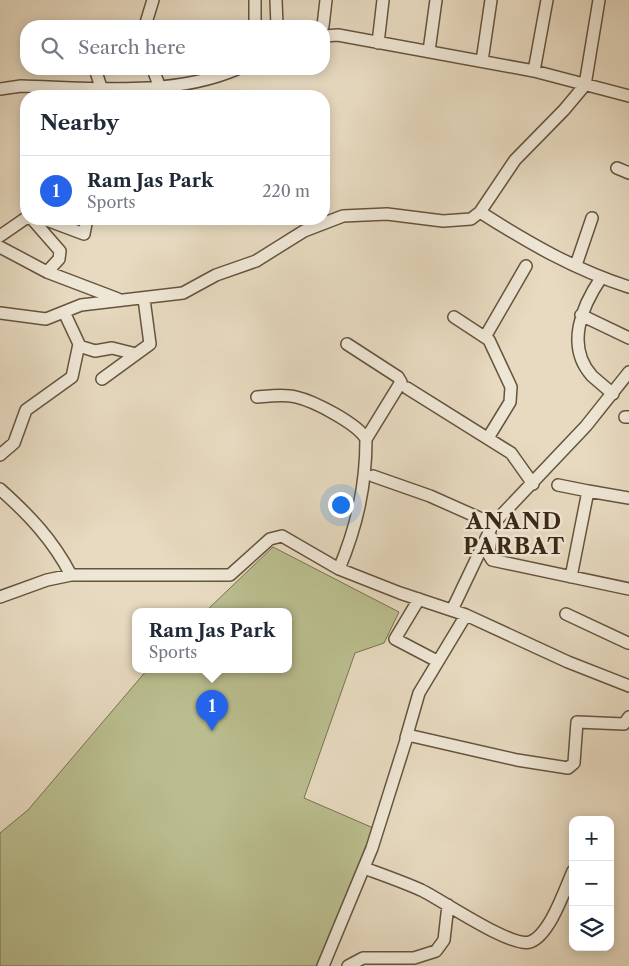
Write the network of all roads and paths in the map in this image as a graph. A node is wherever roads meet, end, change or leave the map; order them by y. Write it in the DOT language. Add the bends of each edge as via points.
graph roads {
  1 [pos="153,0"];
  2 [pos="255,0"];
  3 [pos="276,0"];
  4 [pos="326,0"];
  5 [pos="383,0"];
  6 [pos="436,0"];
  7 [pos="491,0"];
  8 [pos="547,0"];
  9 [pos="600,0"];
  10 [pos="147,20"];
  11 [pos="255,20"];
  12 [pos="278,20"];
  13 [pos="323,20"];
  14 [pos="330,36"];
  15 [pos="378,43"];
  16 [pos="429,51"];
  17 [pos="482,61"];
  18 [pos="534,72"];
  19 [pos="97,75"];
  20 [pos="155,75"];
  21 [pos="221,76"];
  22 [pos="585,85"];
  23 [pos="160,88"];
  24 [pos="0,89"];
  25 [pos="74,90"];
  26 [pos="100,90"];
  27 [pos="130,90"];
  28 [pos="188,90"];
  29 [pos="20,92"];
  30 [pos="0,93"];
  31 [pos="629,96"];
  32 [pos="617,168"];
  33 [pos="629,173"];
  34 [pos="480,212"];
  35 [pos="592,218"];
  36 [pos="330,220"];
  37 [pos="20,222"];
  38 [pos="37,225"];
  39 [pos="60,225"];
  40 [pos="86,225"];
  41 [pos="318,225"];
  42 [pos="0,236"];
  43 [pos="0,247"];
  44 [pos="576,265"];
  45 [pos="526,266"];
  46 [pos="47,272"];
  47 [pos="601,278"];
  48 [pos="629,287"];
  49 [pos="144,299"];
  50 [pos="122,301"];
  51 [pos="64,312"];
  52 [pos="0,313"];
  53 [pos="581,315"];
  54 [pos="454,317"];
  55 [pos="485,337"];
  56 [pos="629,338"];
  57 [pos="347,344"];
  58 [pos="79,346"];
  59 [pos="136,354"];
  60 [pos="629,372"];
  61 [pos="102,379"];
  62 [pos="407,388"];
  63 [pos="613,394"];
  64 [pos="257,397"];
  65 [pos="488,438"];
  66 [pos="366,439"];
  67 [pos="0,455"];
  68 [pos="373,476"];
  69 [pos="533,484"];
  70 [pos="558,485"];
  71 [pos="0,489"];
  72 [pos="588,491"];
  73 [pos="629,498"];
  74 [pos="493,526"];
  75 [pos="339,569"];
  76 [pos="71,575"];
  77 [pos="571,577"];
  78 [pos="629,589"];
  79 [pos="0,597"];
  80 [pos="419,599"];
  81 [pos="452,610"];
  82 [pos="566,614"];
  83 [pos="466,615"];
  84 [pos="629,642"];
  85 [pos="437,661"];
  86 [pos="629,686"];
  87 [pos="629,717"];
  88 [pos="406,738"];
  89 [pos="364,868"];
  90 [pos="569,881"];
  91 [pos="448,906"];
  92 [pos="322,966"];
  93 [pos="348,966"];
  1 -- 10 [label="street"];
  2 -- 11 [label="street"];
  3 -- 12 [label="street"];
  4 -- 13 [label="street"];
  5 -- 15 [label="street"];
  6 -- 16 [label="street"];
  7 -- 17 [label="street"];
  8 -- 18 [label="street"];
  9 -- 22 [label="street"];
  14 -- 15 [label="street"];
  15 -- 16 [label="street"];
  16 -- 17 [label="street"];
  17 -- 18 [label="street"];
  18 -- 22 [label="street"];
  19 -- 26 [label="street"];
  20 -- 23 [label="street"];
  21 -- 23 [label="street"];
  21 -- 28 [label="street" via="213,83"];
  22 -- 31 [label="street"];
  22 -- 34 [label="street" via="515,160"];
  23 -- 27 [label="street"];
  24 -- 25 [label="street" via="21,86"];
  29 -- 30 [label="street"];
  32 -- 33 [label="street"];
  34 -- 36 [label="street" via="472,219 460,221 382,214"];
  34 -- 44 [label="street" via="531,244"];
  35 -- 44 [label="street"];
  37 -- 42 [label="street"];
  38 -- 46 [label="street" via="60,250 59,259"];
  39 -- 40 [label="street" via="84,234"];
  41 -- 49 [label="street" via="256,261 216,275 183,294"];
  43 -- 46 [label="street"];
  44 -- 47 [label="street"];
  45 -- 55 [label="street"];
  46 -- 50 [label="street"];
  47 -- 48 [label="street"];
  47 -- 53 [label="street"];
  49 -- 50 [label="street"];
  49 -- 59 [label="street" via="150,344"];
  50 -- 51 [label="street" via="81,305"];
  51 -- 52 [label="street" via="46,319"];
  51 -- 58 [label="street"];
  53 -- 56 [label="street"];
  53 -- 63 [label="street" via="578,331 583,360 592,376"];
  54 -- 55 [label="street"];
  55 -- 65 [label="street" via="495,350 511,392 510,402"];
  57 -- 66 [label="street" via="401,382"];
  58 -- 59 [label="street" via="95,352 112,348"];
  58 -- 67 [label="street" via="72,377 26,410 14,443"];
  59 -- 61 [label="street"];
  60 -- 63 [label="street"];
  62 -- 65 [label="street"];
  63 -- 69 [label="street"];
  64 -- 66 [label="street" via="301,398 355,427"];
  65 -- 69 [label="street" via="511,453"];
  66 -- 75 [label="street" via="360,512"];
  68 -- 74 [label="street" via="430,496"];
  69 -- 74 [label="street"];
  70 -- 72 [label="street"];
  71 -- 76 [label="street" via="41,528"];
  72 -- 73 [label="street"];
  72 -- 77 [label="street"];
  74 -- 77 [label="street" via="489,555 492,560"];
  74 -- 81 [label="street"];
  75 -- 76 [label="street" via="278,536 270,539 230,575"];
  75 -- 80 [label="street"];
  76 -- 79 [label="street"];
  77 -- 78 [label="street"];
  80 -- 81 [label="street"];
  80 -- 85 [label="street" via="395,639"];
  81 -- 83 [label="street"];
  82 -- 84 [label="street"];
  83 -- 85 [label="street"];
  83 -- 86 [label="street"];
  85 -- 88 [label="street" via="415,701"];
  87 -- 88 [label="street" via="624,724 577,722 574,764 568,768 412,736"];
  88 -- 89 [label="street"];
  89 -- 91 [label="street" via="418,889"];
  89 -- 92 [label="street"];
  90 -- 91 [label="street" via="543,932 530,942 512,939"];
  91 -- 93 [label="street" via="444,940 436,951 407,958 363,958"];
}
